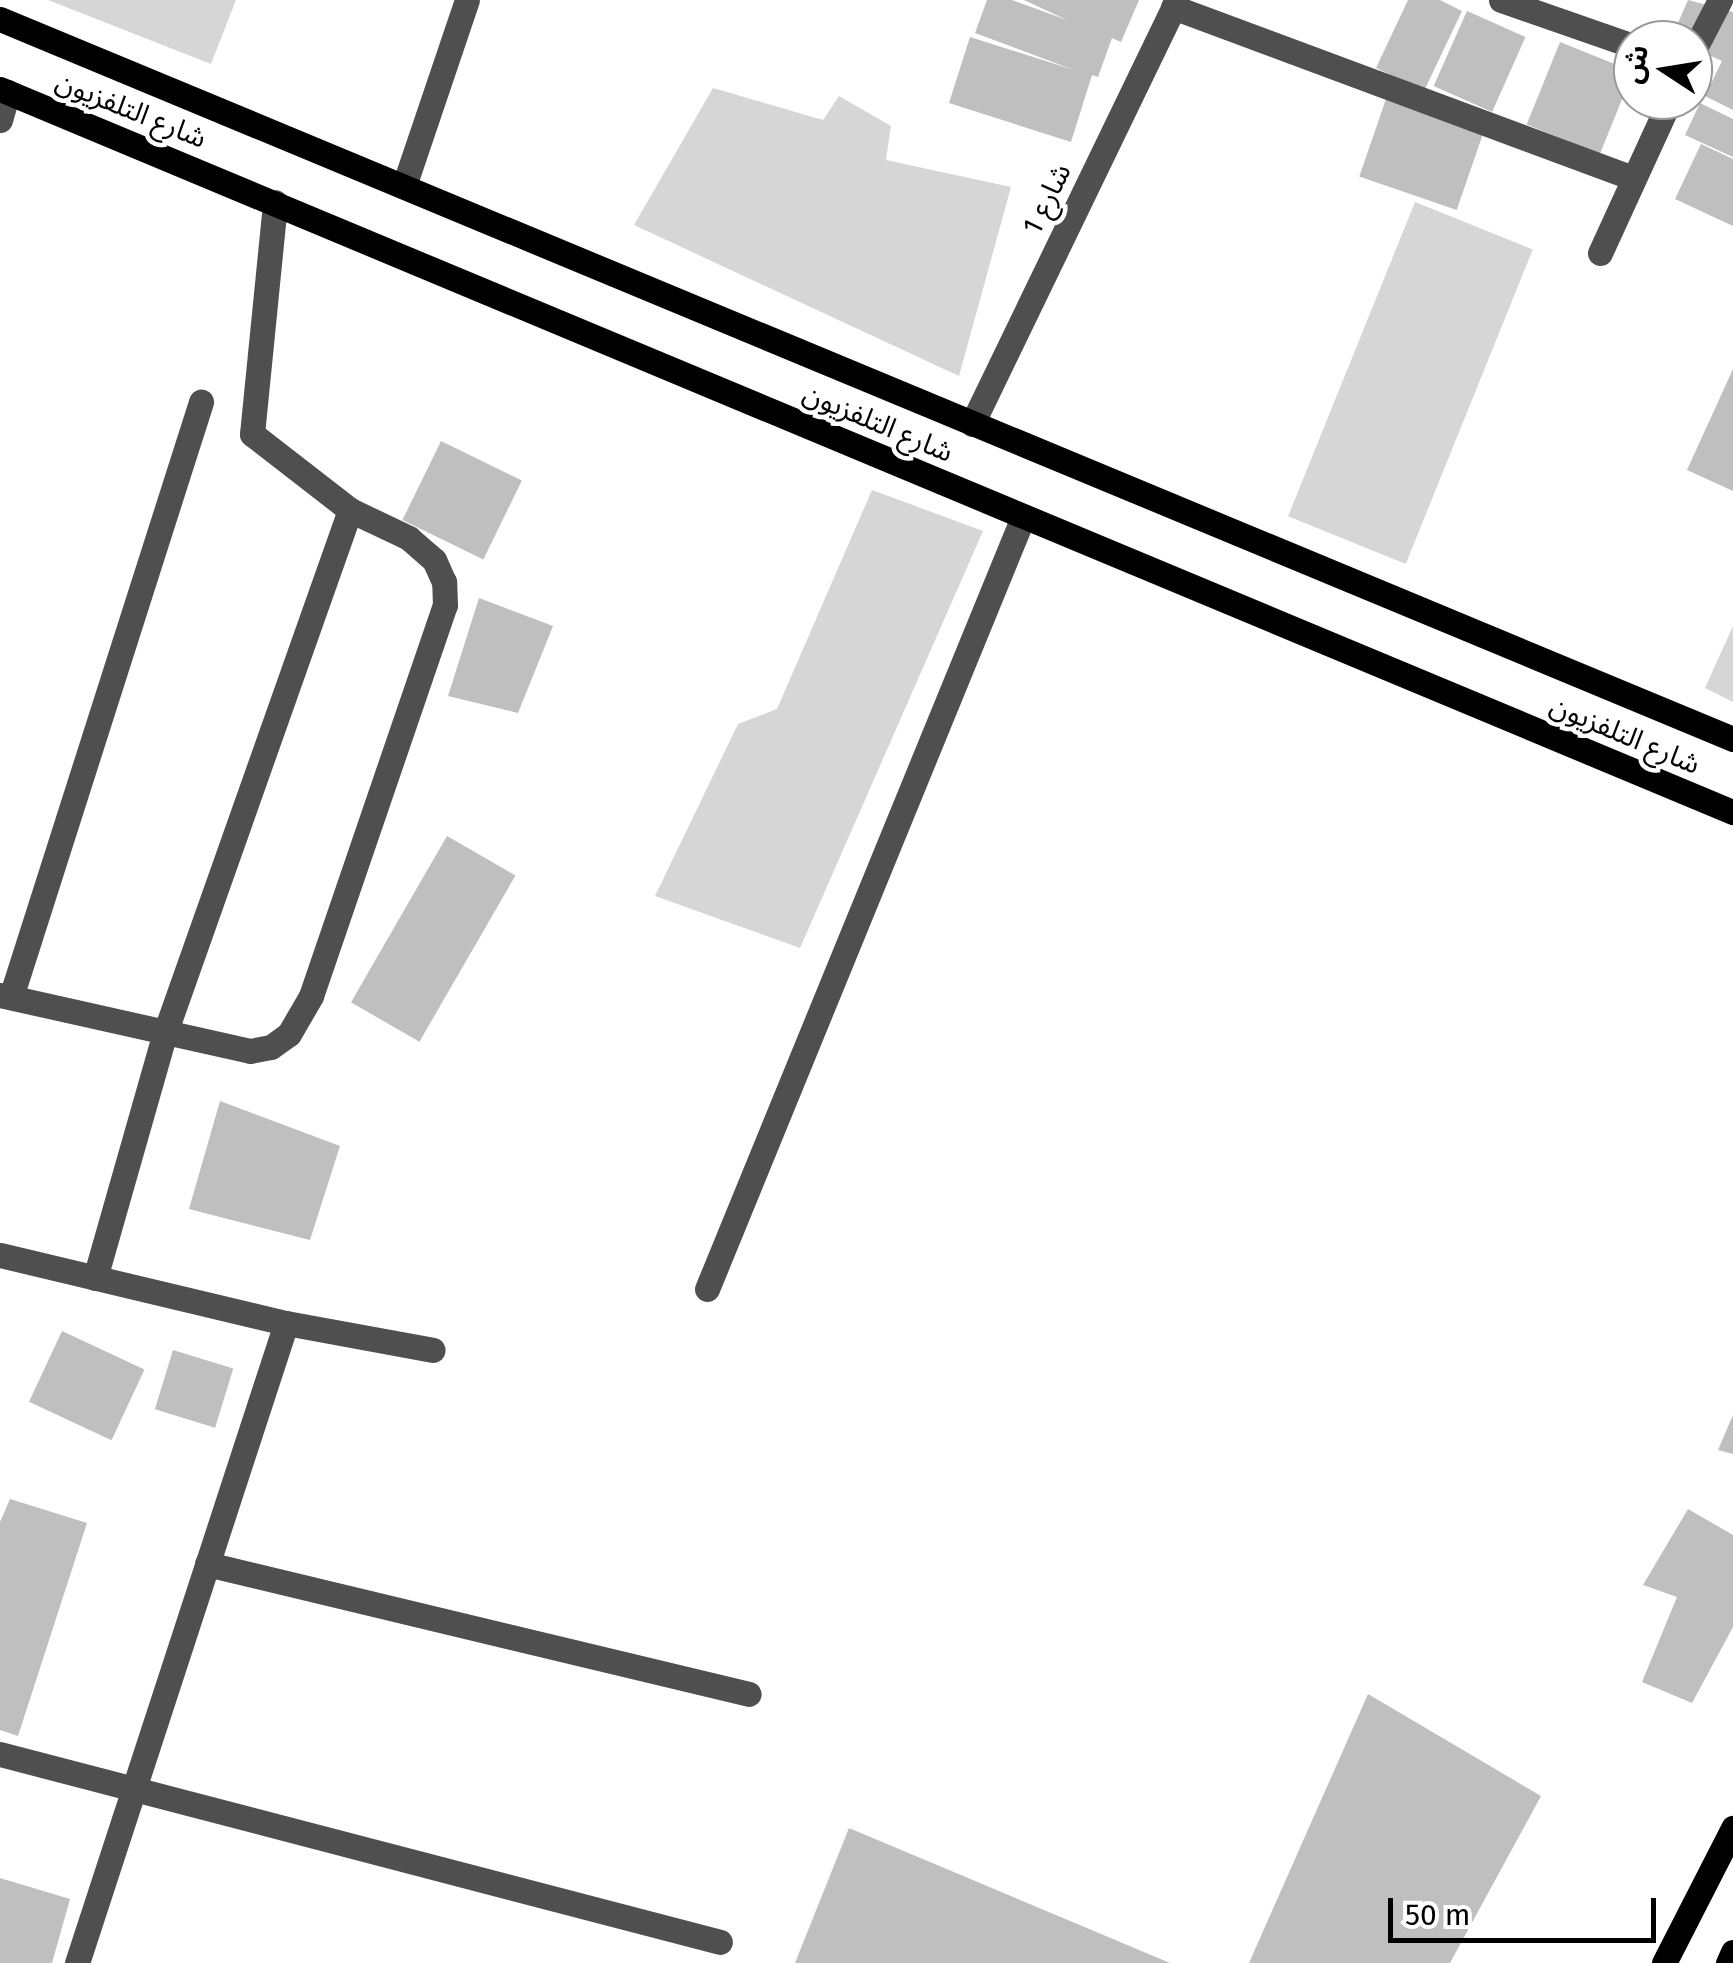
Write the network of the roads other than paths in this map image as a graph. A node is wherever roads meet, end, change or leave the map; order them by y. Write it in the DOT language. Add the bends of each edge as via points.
graph roads {
  1 [pos="467,0"];
  2 [pos="1501,0"];
  3 [pos="1175,3"];
  4 [pos="0,19"];
  5 [pos="1613,39"];
  6 [pos="4,90"];
  7 [pos="0,120"];
  8 [pos="1661,120"];
  9 [pos="1633,178"];
  10 [pos="404,186"];
  11 [pos="276,202"];
  12 [pos="1600,253"];
  13 [pos="202,402"];
  14 [pos="972,424"];
  15 [pos="350,510"];
  16 [pos="1023,517"];
  17 [pos="1733,740"];
  18 [pos="1733,812"];
  19 [pos="6,996"];
  20 [pos="165,1032"];
  21 [pos="0,1255"];
  22 [pos="95,1278"];
  23 [pos="706,1289"];
  24 [pos="286,1323"];
  25 [pos="433,1350"];
  26 [pos="208,1564"];
  27 [pos="749,1694"];
  28 [pos="0,1754"];
  29 [pos="134,1788"];
  30 [pos="1733,1828"];
  31 [pos="720,1942"];
  32 [pos="1733,1952"];
  33 [pos="78,1963"];
  34 [pos="1664,1963"];
  35 [pos="1728,1963"];
  1 -- 10 [label="street"];
  2 -- 5 [label="street"];
  3 -- 9 [label="street"];
  3 -- 14 [label="street, شارع 1"];
  4 -- 10 [label="main road, شارع التلفزيون"];
  6 -- 7 [label="street"];
  6 -- 11 [label="main road, شارع التلفزيون"];
  8 -- 9 [label="street"];
  9 -- 12 [label="street"];
  10 -- 14 [label="main road, شارع التلفزيون"];
  11 -- 15 [label="street" via="252,434"];
  11 -- 16 [label="main road, شارع التلفزيون"];
  13 -- 19 [label="street"];
  14 -- 17 [label="main road, شارع التلفزيون"];
  15 -- 20 [label="street"];
  15 -- 20 [label="street" via="408,538 434,560 444,605 311,996 289,1034 271,1048 250,1051"];
  16 -- 18 [label="main road, شارع التلفزيون"];
  16 -- 23 [label="street"];
  19 -- 20 [label="street"];
  20 -- 22 [label="street"];
  21 -- 22 [label="street"];
  22 -- 24 [label="street"];
  24 -- 25 [label="street"];
  24 -- 26 [label="street"];
  26 -- 27 [label="street"];
  26 -- 29 [label="street"];
  28 -- 29 [label="street"];
  29 -- 31 [label="street"];
  29 -- 33 [label="street"];
  30 -- 34 [label="main road"];
  32 -- 35 [label="main road"];
}
